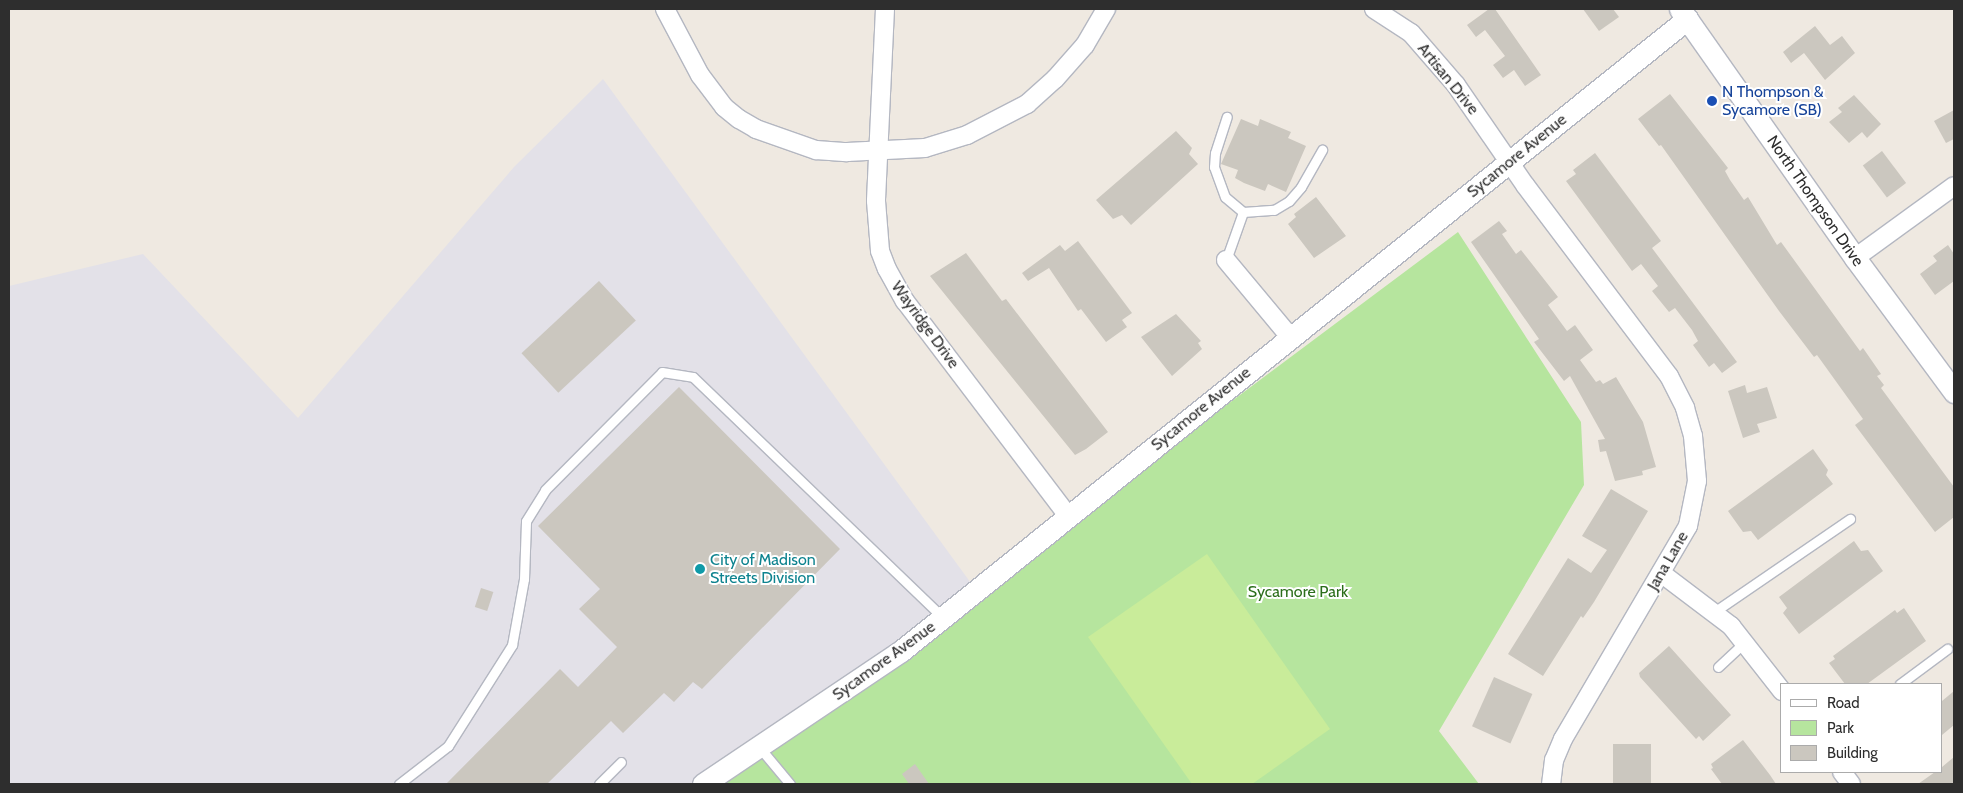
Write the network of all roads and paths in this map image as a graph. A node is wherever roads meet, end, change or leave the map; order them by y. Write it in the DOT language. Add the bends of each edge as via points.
graph roads {
  1 [pos="665,9"];
  2 [pos="885,9"];
  3 [pos="1106,9"];
  4 [pos="1374,9"];
  5 [pos="1684,14"];
  6 [pos="1227,117"];
  7 [pos="1322,150"];
  8 [pos="879,151"];
  9 [pos="1510,162"];
  10 [pos="1954,186"];
  11 [pos="1243,212"];
  12 [pos="1855,258"];
  13 [pos="1226,260"];
  14 [pos="1291,338"];
  15 [pos="1954,392"];
  16 [pos="1068,516"];
  17 [pos="1850,519"];
  18 [pos="1661,573"];
  19 [pos="1714,612"];
  20 [pos="942,618"];
  21 [pos="1745,642"];
  22 [pos="1947,649"];
  23 [pos="1718,667"];
  24 [pos="1901,683"];
  25 [pos="1780,688"];
  26 [pos="760,748"];
  27 [pos="622,762"];
  28 [pos="1843,773"];
  29 [pos="399,784"];
  30 [pos="599,784"];
  31 [pos="704,784"];
  32 [pos="790,784"];
  33 [pos="1551,784"];
  34 [pos="1851,784"];
  1 -- 8 [label="street" via="700,75 724,107 739,119 816,150"];
  2 -- 8 [label="street, Wayridge Drive"];
  3 -- 8 [label="street" via="1085,45 1027,104 967,135 925,148"];
  4 -- 9 [label="street, Artisan Drive" via="1411,33 1456,85"];
  5 -- 9 [label="street, Sycamore Avenue"];
  5 -- 12 [label="street, North Thompson Drive"];
  6 -- 11 [label="lane" via="1215,153 1214,167 1225,197"];
  7 -- 11 [label="lane" via="1289,201 1274,210"];
  8 -- 16 [label="street, Wayridge Drive" via="877,228 880,251 895,286"];
  9 -- 14 [label="street, Sycamore Avenue"];
  9 -- 18 [label="street, Jana Lane" via="1669,376 1689,418 1695,448 1694,500 1688,526"];
  10 -- 12 [label="street"];
  11 -- 13 [label="lane"];
  12 -- 15 [label="street, North Thompson Drive"];
  13 -- 14 [label="street"];
  14 -- 16 [label="street, Sycamore Avenue"];
  16 -- 20 [label="street, Sycamore Avenue"];
  17 -- 19 [label="lane"];
  18 -- 19 [label="street"];
  18 -- 33 [label="street, Jana Lane" via="1563,739 1554,760"];
  19 -- 21 [label="street"];
  20 -- 26 [label="street, Sycamore Avenue" via="901,651"];
  20 -- 29 [label="lane" via="694,377 662,372 545,490 526,521 524,579 512,645 448,746"];
  21 -- 23 [label="lane"];
  21 -- 25 [label="street"];
  22 -- 24 [label="lane"];
  26 -- 31 [label="street, Sycamore Avenue"];
  26 -- 32 [label="lane"];
  27 -- 30 [label="lane"];
  28 -- 34 [label="street"];
}
